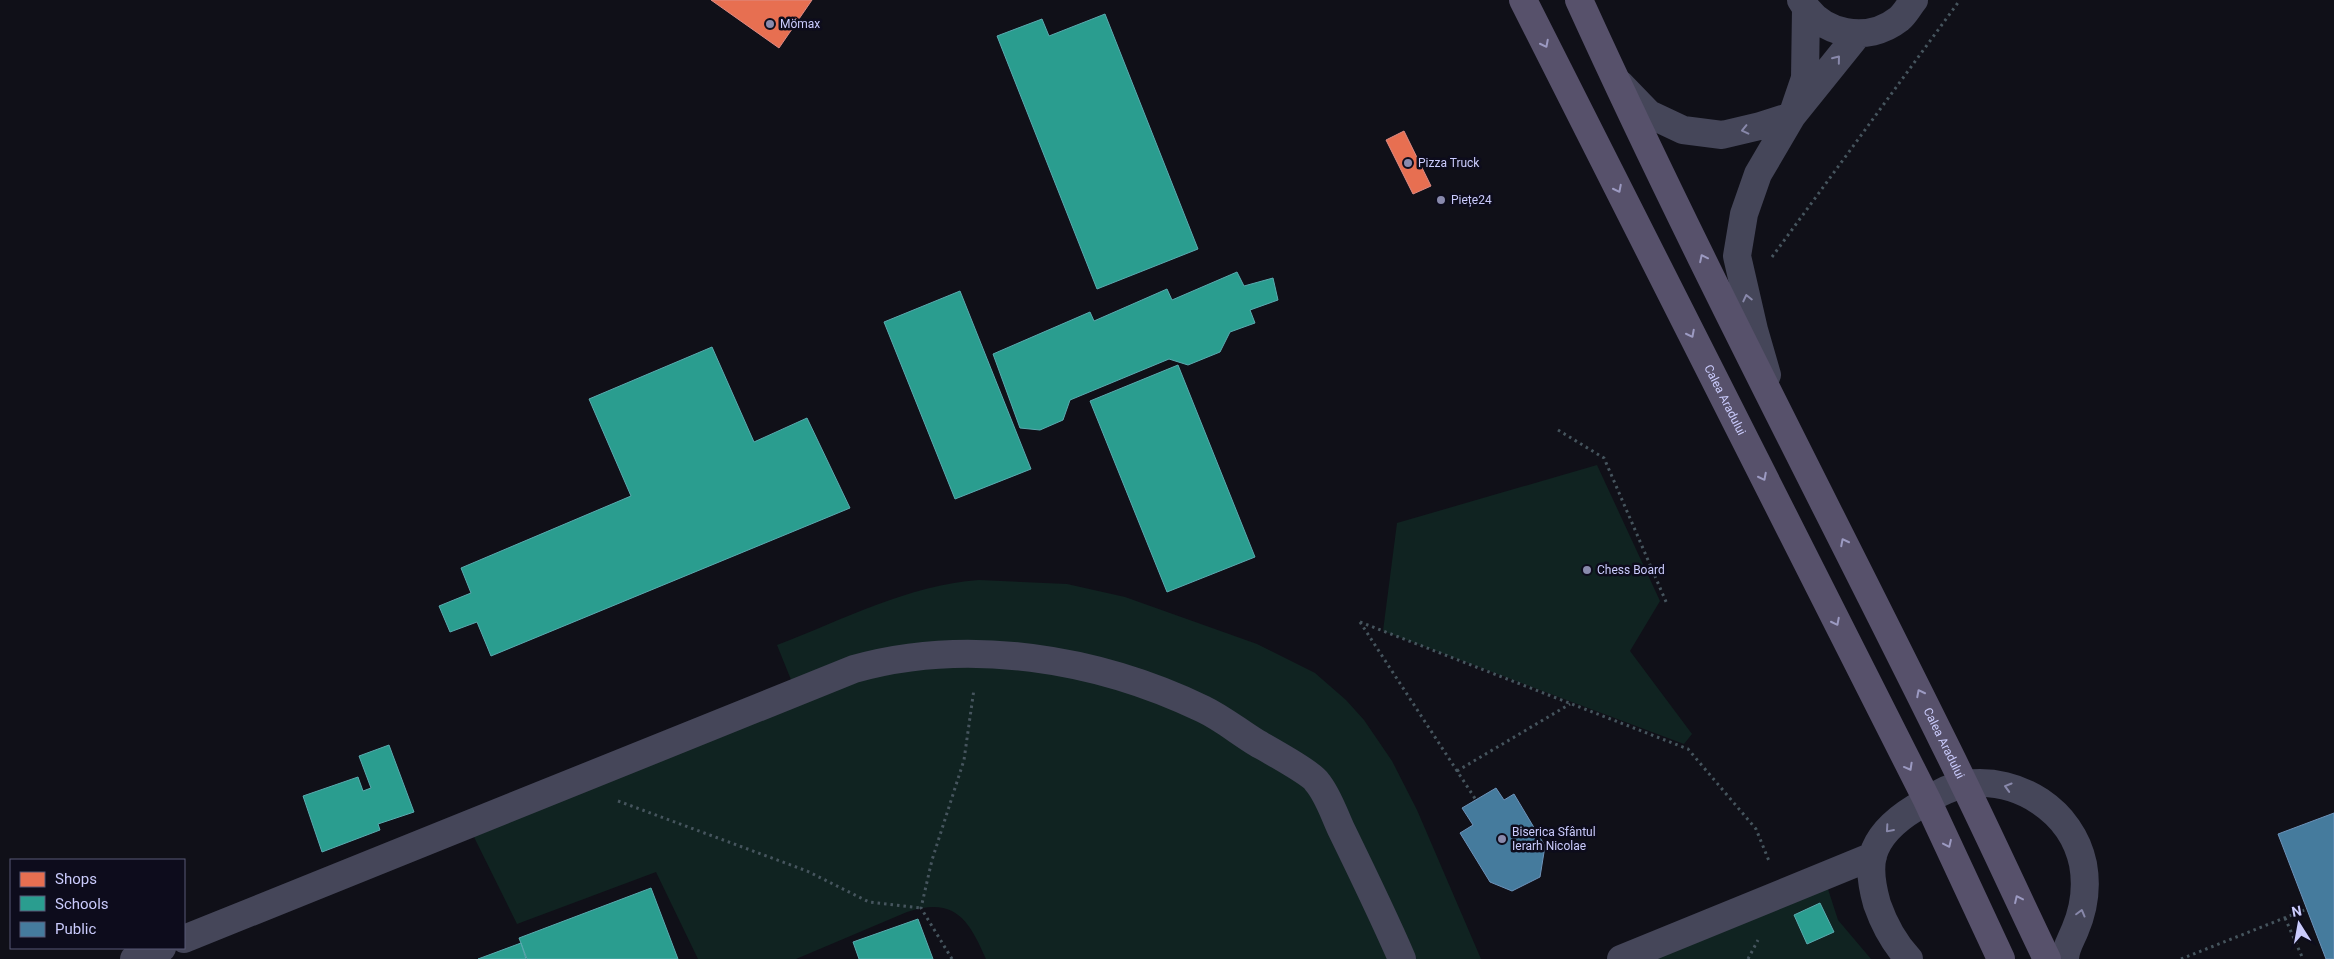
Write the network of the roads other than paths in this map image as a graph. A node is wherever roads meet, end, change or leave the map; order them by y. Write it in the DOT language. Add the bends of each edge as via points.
graph roads {
  1 [pos="1523,0"];
  2 [pos="1579,0"];
  3 [pos="1914,0"];
  4 [pos="1804,4"];
  5 [pos="1858,34"];
  6 [pos="1615,79"];
  7 [pos="1792,116"];
  8 [pos="1778,412"];
  9 [pos="1964,784"];
  10 [pos="1927,800"];
  11 [pos="1873,856"];
  12 [pos="185,939"];
  13 [pos="159,949"];
  14 [pos="134,959"];
  15 [pos="1402,959"];
  16 [pos="1621,959"];
  17 [pos="1909,959"];
  18 [pos="2001,959"];
  19 [pos="2047,959"];
  20 [pos="2065,959"];
  1 -- 10 [label="main road, Calea Aradului, one-way"];
  2 -- 6 [label="main road, Calea Aradului"];
  3 -- 5 [label="lane" via="1900,18 1880,30"];
  4 -- 5 [label="lane" via="1826,25 1838,31"];
  4 -- 7 [label="lane" via="1805,78"];
  7 -- 5 [label="lane, one-way"];
  7 -- 6 [label="lane, one-way" via="1722,135 1683,130 1649,114"];
  8 -- 6 [label="main road, Calea Aradului, one-way"];
  8 -- 7 [label="lane, one-way" via="1754,330 1738,256 1744,214 1758,174"];
  9 -- 8 [label="main road, Calea Aradului, one-way"];
  9 -- 10 [label="lane, Calea Aradului"];
  19 -- 9 [label="main road, Calea Aradului, one-way"];
  20 -- 9 [label="lane, Calea Aradului, one-way" via="2080,917 2085,883 2083,864 2068,828 2042,802 2027,793 1992,783"];
  10 -- 11 [label="lane, Calea Aradului, one-way" via="1898,819 1882,837"];
  10 -- 18 [label="main road, Calea Aradului, one-way"];
  11 -- 16 [label="lane"];
  11 -- 17 [label="lane, Calea Aradului" via="1872,880 1880,912"];
  12 -- 15 [label="lane" via="854,669 885,660 942,653 1067,664 1159,690 1205,710 1317,781 1381,909"];
  13 -- 14 [label="lane"];
}
